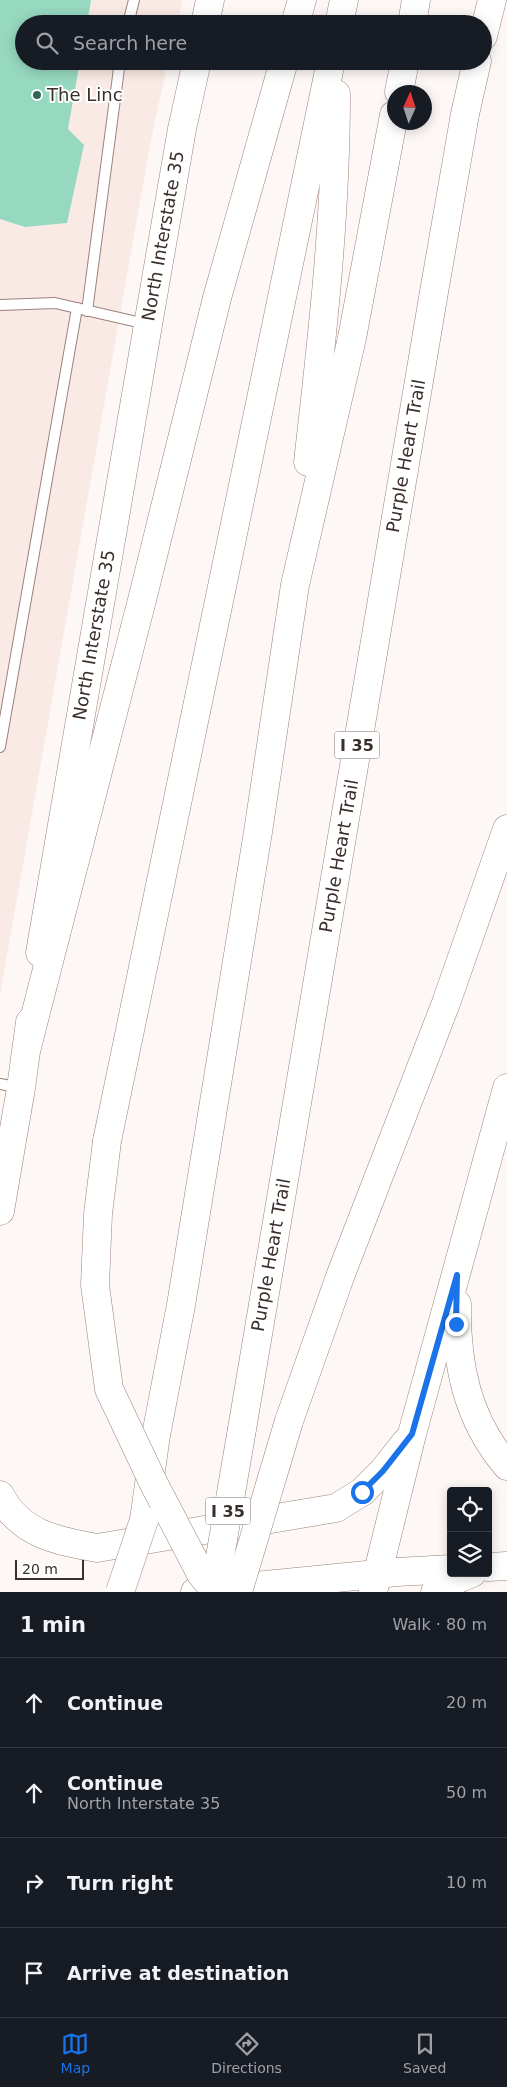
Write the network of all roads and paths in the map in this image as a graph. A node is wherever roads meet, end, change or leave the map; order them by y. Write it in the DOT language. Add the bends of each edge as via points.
graph roads {
  1 [pos="134,0"];
  2 [pos="210,0"];
  3 [pos="302,0"];
  4 [pos="336,0"];
  5 [pos="344,0"];
  6 [pos="416,0"];
  7 [pos="492,0"];
  8 [pos="130,15"];
  9 [pos="207,15"];
  10 [pos="298,15"];
  11 [pos="337,15"];
  12 [pos="340,15"];
  13 [pos="414,15"];
  14 [pos="488,15"];
  15 [pos="119,70"];
  16 [pos="195,70"];
  17 [pos="281,70"];
  18 [pos="329,70"];
  19 [pos="336,70"];
  20 [pos="403,70"];
  21 [pos="476,70"];
  22 [pos="400,85"];
  23 [pos="391,130"];
  24 [pos="0,305"];
  25 [pos="82,309"];
  26 [pos="148,325"];
  27 [pos="295,585"];
  28 [pos="0,747"];
  29 [pos="507,829"];
  30 [pos="27,1047"];
  31 [pos="11,1086"];
  32 [pos="507,1088"];
  33 [pos="0,1211"];
  34 [pos="457,1275"];
  35 [pos="412,1434"];
  36 [pos="507,1466"];
  37 [pos="0,1495"];
  38 [pos="144,1520"];
  39 [pos="507,1566"];
  40 [pos="492,1567"];
  41 [pos="447,1570"];
  42 [pos="463,1577"];
  43 [pos="376,1583"];
  44 [pos="120,1592"];
  45 [pos="132,1592"];
  46 [pos="194,1592"];
  47 [pos="215,1592"];
  48 [pos="238,1592"];
  49 [pos="434,1592"];
  1 -- 8 [label="lane"];
  2 -- 9 [label="main road"];
  3 -- 10 [label="main road"];
  4 -- 11 [label="main road"];
  5 -- 12 [label="main road"];
  6 -- 13 [label="main road"];
  7 -- 14 [label="main road"];
  15 -- 25 [label="lane"];
  16 -- 26 [label="main road, North Interstate 35"];
  17 -- 30 [label="main road" via="217,298"];
  18 -- 47 [label="main road, bridge" via="107,1141 98,1214 95,1285 109,1389 154,1484 201,1574"];
  19 -- 27 [label="main road" via="331,247"];
  20 -- 22 [label="main road"];
  21 -- 47 [label="main road, Purple Heart Trail / I 35, bridge" via="434,292"];
  23 -- 27 [label="main road" via="352,338"];
  24 -- 25 [label="lane" via="55,303"];
  25 -- 26 [label="lane"];
  25 -- 28 [label="lane"];
  26 -- 30 [label="main road, North Interstate 35" via="40,952"];
  27 -- 38 [label="main road, bridge" via="257,842"];
  29 -- 48 [label="main road, bridge" via="446,1003 341,1274 289,1422"];
  30 -- 31 [label="main road, North Interstate 35"];
  31 -- 33 [label="main road, North Interstate 35"];
  32 -- 34 [label="main road"];
  34 -- 35 [label="main road"];
  34 -- 36 [label="main road" via="456,1324 460,1366 473,1412 491,1447"];
  35 -- 37 [label="main road" via="362,1492 336,1508 97,1548 61,1542 30,1529 7,1508"];
  35 -- 43 [label="main road"];
  38 -- 44 [label="main road, bridge"];
  38 -- 45 [label="main road, bridge"];
  39 -- 40 [label="main road"];
  41 -- 43 [label="main road"];
  42 -- 49 [label="main road"];
  43 -- 46 [label="main road"];
}
